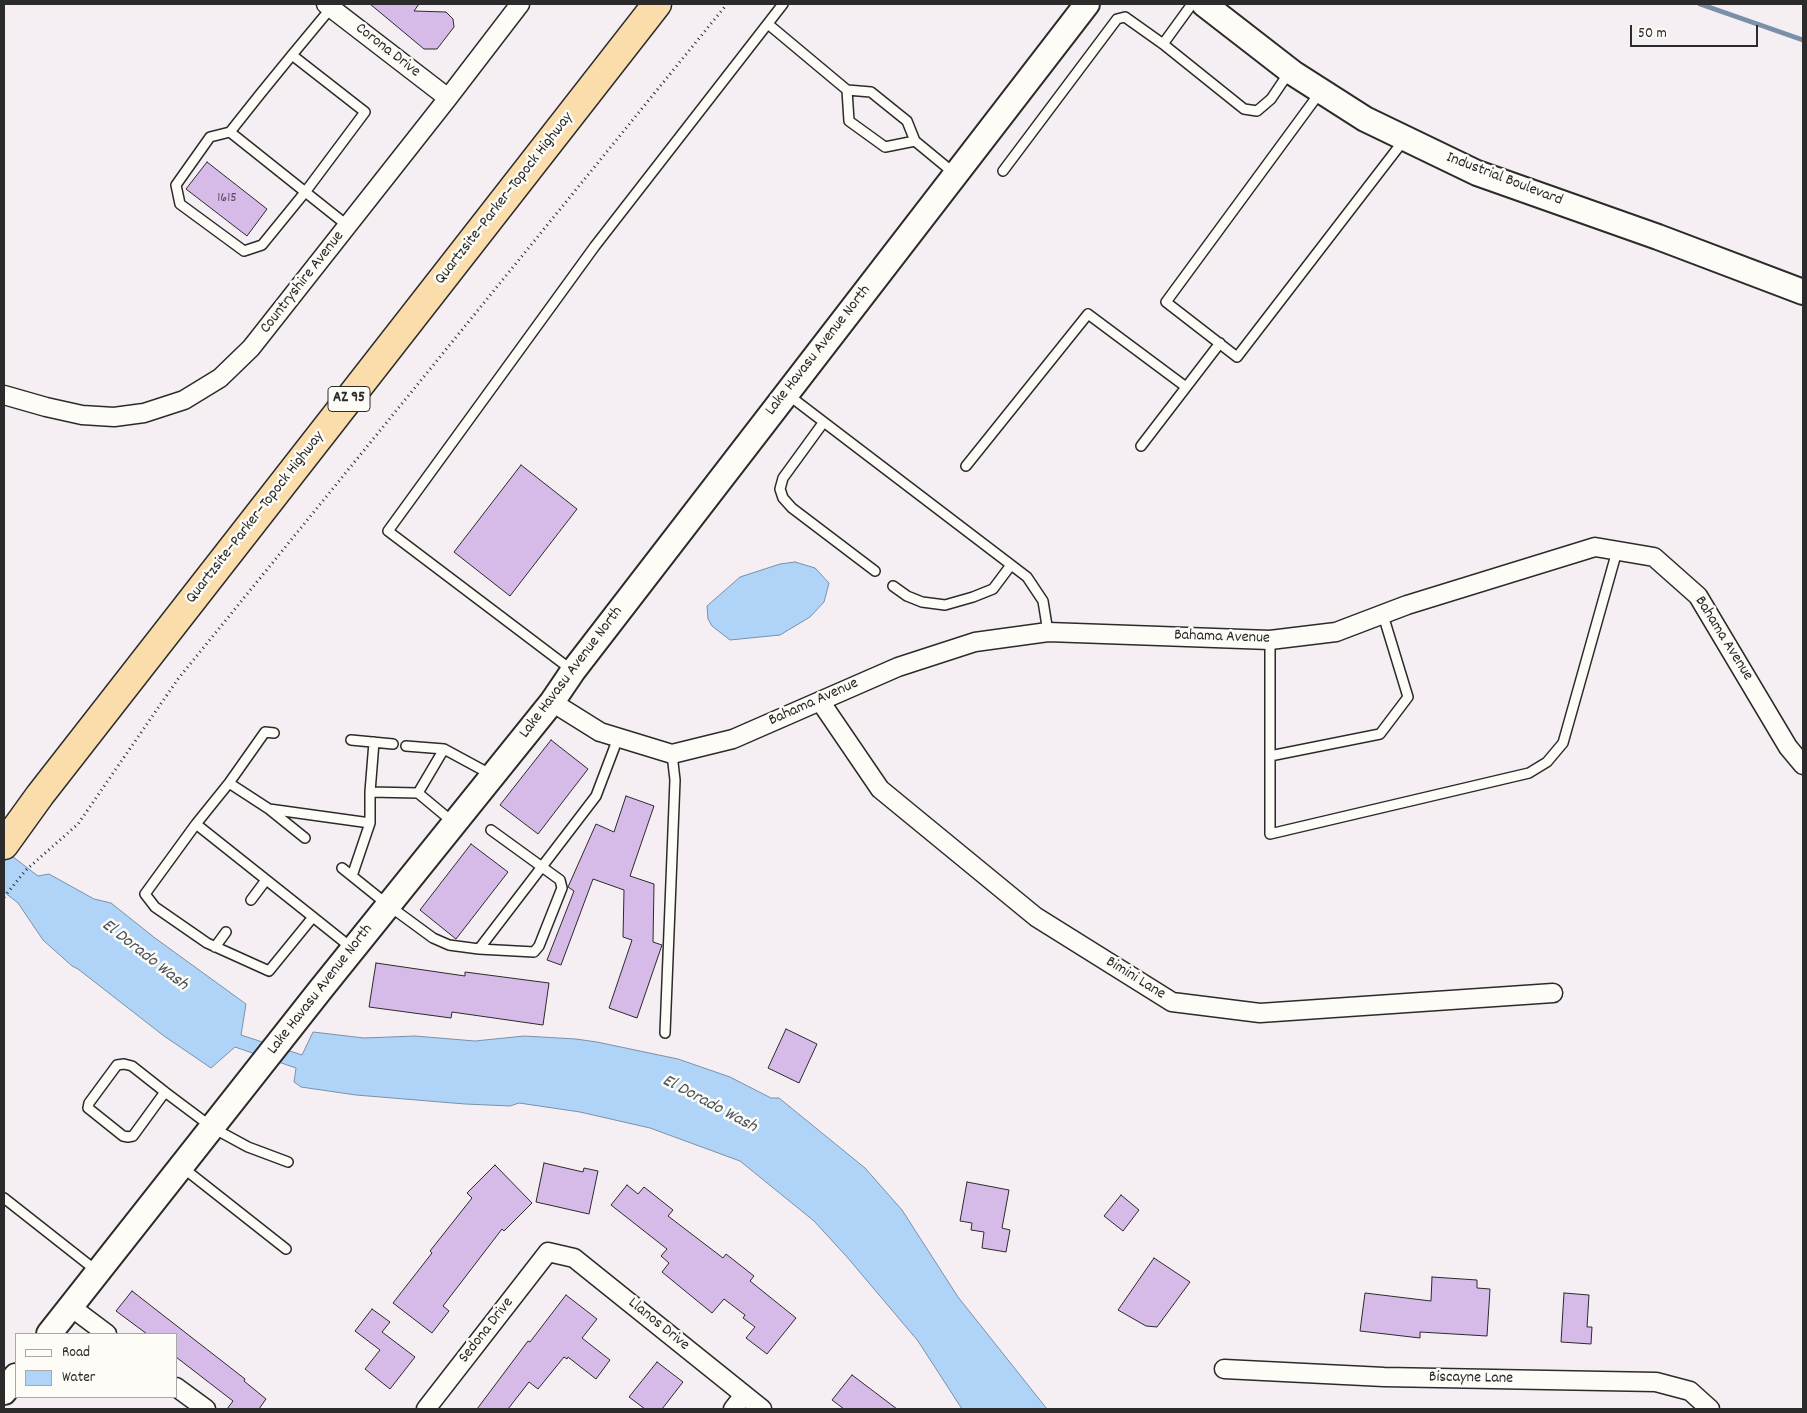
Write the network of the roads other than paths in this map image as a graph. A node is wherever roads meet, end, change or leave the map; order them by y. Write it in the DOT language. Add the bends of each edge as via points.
graph roads {
  1 [pos="520,4"];
  2 [pos="657,4"];
  3 [pos="783,4"];
  4 [pos="1086,4"];
  5 [pos="1192,4"];
  6 [pos="1204,4"];
  7 [pos="328,6"];
  8 [pos="768,24"];
  9 [pos="1163,44"];
  10 [pos="292,55"];
  11 [pos="1290,71"];
  12 [pos="847,90"];
  13 [pos="1321,90"];
  14 [pos="448,98"];
  15 [pos="230,132"];
  16 [pos="1405,138"];
  17 [pos="915,141"];
  18 [pos="1004,172"];
  19 [pos="956,174"];
  20 [pos="306,191"];
  21 [pos="348,226"];
  22 [pos="1803,292"];
  23 [pos="1220,343"];
  24 [pos="1186,387"];
  25 [pos="787,394"];
  26 [pos="4,395"];
  27 [pos="823,423"];
  28 [pos="1141,446"];
  29 [pos="966,466"];
  30 [pos="1617,551"];
  31 [pos="1011,565"];
  32 [pos="875,571"];
  33 [pos="893,586"];
  34 [pos="1384,615"];
  35 [pos="1048,632"];
  36 [pos="1270,640"];
  37 [pos="573,671"];
  38 [pos="820,701"];
  39 [pos="552,702"];
  40 [pos="274,733"];
  41 [pos="618,738"];
  42 [pos="351,740"];
  43 [pos="374,742"];
  44 [pos="393,744"];
  45 [pos="406,746"];
  46 [pos="444,749"];
  47 [pos="672,754"];
  48 [pos="1270,756"];
  49 [pos="1803,765"];
  50 [pos="492,775"];
  51 [pos="229,783"];
  52 [pos="370,792"];
  53 [pos="418,793"];
  54 [pos="269,809"];
  55 [pos="370,823"];
  56 [pos="454,823"];
  57 [pos="196,824"];
  58 [pos="491,830"];
  59 [pos="305,838"];
  60 [pos="4,845"];
  61 [pos="542,867"];
  62 [pos="342,868"];
  63 [pos="352,876"];
  64 [pos="266,880"];
  65 [pos="251,900"];
  66 [pos="388,905"];
  67 [pos="312,917"];
  68 [pos="226,932"];
  69 [pos="215,946"];
  70 [pos="353,949"];
  71 [pos="479,949"];
  72 [pos="1553,993"];
  73 [pos="665,1033"];
  74 [pos="165,1092"];
  75 [pos="213,1128"];
  76 [pos="288,1162"];
  77 [pos="182,1167"];
  78 [pos="4,1198"];
  79 [pos="286,1249"];
  80 [pos="548,1252"];
  81 [pos="98,1272"];
  82 [pos="71,1307"];
  83 [pos="50,1333"];
  84 [pos="106,1333"];
  85 [pos="1224,1369"];
  86 [pos="15,1377"];
  87 [pos="178,1388"];
  88 [pos="4,1392"];
  89 [pos="744,1395"];
  90 [pos="206,1409"];
  91 [pos="426,1409"];
  92 [pos="733,1409"];
  93 [pos="762,1409"];
  94 [pos="1710,1409"];
  1 -- 14 [label="street, Countryshire Avenue"];
  2 -- 60 [label="highway, Quartzsite–Parker–Topock Highway / AZ 95"];
  3 -- 8 [label="lane"];
  4 -- 19 [label="main road, Lake Havasu Avenue North"];
  5 -- 9 [label="lane"];
  6 -- 11 [label="main road, Industrial Boulevard"];
  7 -- 10 [label="lane"];
  7 -- 14 [label="street, Corona Drive"];
  8 -- 12 [label="lane"];
  8 -- 37 [label="lane" via="595,246 388,531"];
  9 -- 11 [label="lane" via="1244,109 1257,111 1271,99"];
  9 -- 18 [label="lane" via="1125,17 1117,19"];
  10 -- 15 [label="lane"];
  10 -- 20 [label="lane" via="366,112"];
  11 -- 13 [label="main road, Industrial Boulevard"];
  12 -- 17 [label="lane" via="871,92 907,120"];
  12 -- 17 [label="lane" via="849,121 886,147"];
  13 -- 16 [label="main road, Industrial Boulevard" via="1365,119"];
  13 -- 23 [label="lane" via="1166,302"];
  14 -- 21 [label="street, Countryshire Avenue"];
  15 -- 20 [label="lane"];
  15 -- 20 [label="lane" via="210,137 176,185 180,204 244,251 262,245"];
  16 -- 22 [label="main road, Industrial Boulevard" via="1477,173"];
  16 -- 23 [label="lane" via="1237,357"];
  17 -- 19 [label="lane"];
  19 -- 25 [label="main road, Lake Havasu Avenue North"];
  20 -- 21 [label="lane"];
  21 -- 26 [label="street, Countryshire Avenue" via="251,348 220,378 184,400 144,413 114,417 82,415"];
  23 -- 24 [label="lane"];
  24 -- 28 [label="lane"];
  24 -- 29 [label="lane" via="1088,314"];
  25 -- 27 [label="lane"];
  25 -- 37 [label="main road, Lake Havasu Avenue North"];
  27 -- 31 [label="lane"];
  27 -- 32 [label="lane" via="783,478 780,489 783,498"];
  30 -- 34 [label="street, Bahama Avenue" via="1595,547"];
  30 -- 48 [label="lane" via="1563,744 1547,762 1529,773 1270,834"];
  30 -- 49 [label="street, Bahama Avenue" via="1654,558 1698,596 1788,747"];
  31 -- 33 [label="lane" via="993,589 945,605 922,602"];
  31 -- 35 [label="lane" via="1027,577 1043,601"];
  34 -- 36 [label="street, Bahama Avenue" via="1336,632"];
  34 -- 48 [label="lane" via="1408,697 1380,734"];
  35 -- 36 [label="street, Bahama Avenue"];
  35 -- 38 [label="street, Bahama Avenue" via="976,642 898,667"];
  36 -- 48 [label="lane"];
  37 -- 39 [label="main road, Lake Havasu Avenue North"];
  38 -- 47 [label="street, Bahama Avenue" via="733,739"];
  38 -- 72 [label="street, Bimini Lane" via="880,789 1036,917 1172,1002 1260,1013"];
  39 -- 41 [label="street" via="600,732"];
  39 -- 50 [label="main road, Lake Havasu Avenue North"];
  40 -- 51 [label="lane" via="265,732"];
  41 -- 47 [label="street"];
  41 -- 61 [label="lane" via="596,796"];
  42 -- 43 [label="lane"];
  43 -- 44 [label="lane"];
  43 -- 52 [label="lane"];
  45 -- 46 [label="lane"];
  46 -- 50 [label="lane"];
  46 -- 53 [label="lane"];
  47 -- 73 [label="lane" via="675,780"];
  50 -- 56 [label="main road, Lake Havasu Avenue North"];
  51 -- 54 [label="lane"];
  51 -- 57 [label="lane"];
  52 -- 53 [label="lane"];
  52 -- 55 [label="lane"];
  53 -- 56 [label="lane"];
  54 -- 55 [label="lane"];
  54 -- 59 [label="lane"];
  55 -- 63 [label="lane"];
  56 -- 66 [label="main road, Lake Havasu Avenue North"];
  57 -- 64 [label="lane"];
  57 -- 69 [label="lane" via="145,894 155,907"];
  58 -- 61 [label="lane"];
  61 -- 71 [label="lane"];
  61 -- 71 [label="lane" via="560,880 562,888 539,946 534,952"];
  62 -- 63 [label="lane"];
  63 -- 66 [label="lane"];
  64 -- 65 [label="lane"];
  64 -- 67 [label="lane"];
  66 -- 70 [label="main road, Lake Havasu Avenue North"];
  66 -- 71 [label="lane" via="433,938 449,945"];
  67 -- 69 [label="lane" via="269,971"];
  67 -- 70 [label="lane"];
  68 -- 69 [label="lane"];
  70 -- 75 [label="main road, Lake Havasu Avenue North"];
  74 -- 74 [label="lane" via="132,1066 117,1065 88,1108 123,1136 133,1136"];
  74 -- 75 [label="lane"];
  75 -- 76 [label="lane" via="248,1147"];
  75 -- 77 [label="main road, Lake Havasu Avenue North"];
  77 -- 79 [label="lane"];
  77 -- 81 [label="main road, Lake Havasu Avenue North"];
  78 -- 81 [label="lane"];
  80 -- 89 [label="street, Llanos Drive" via="574,1258"];
  80 -- 91 [label="street, Sedona Drive"];
  81 -- 82 [label="main road, Lake Havasu Avenue North"];
  82 -- 83 [label="main road, Lake Havasu Avenue North"];
  82 -- 84 [label="street"];
  85 -- 94 [label="street, Biscayne Lane" via="1384,1377 1656,1382 1690,1391"];
  86 -- 88 [label="main road"];
  87 -- 90 [label="street"];
  89 -- 92 [label="street"];
  89 -- 93 [label="street, Llanos Drive"];
}
